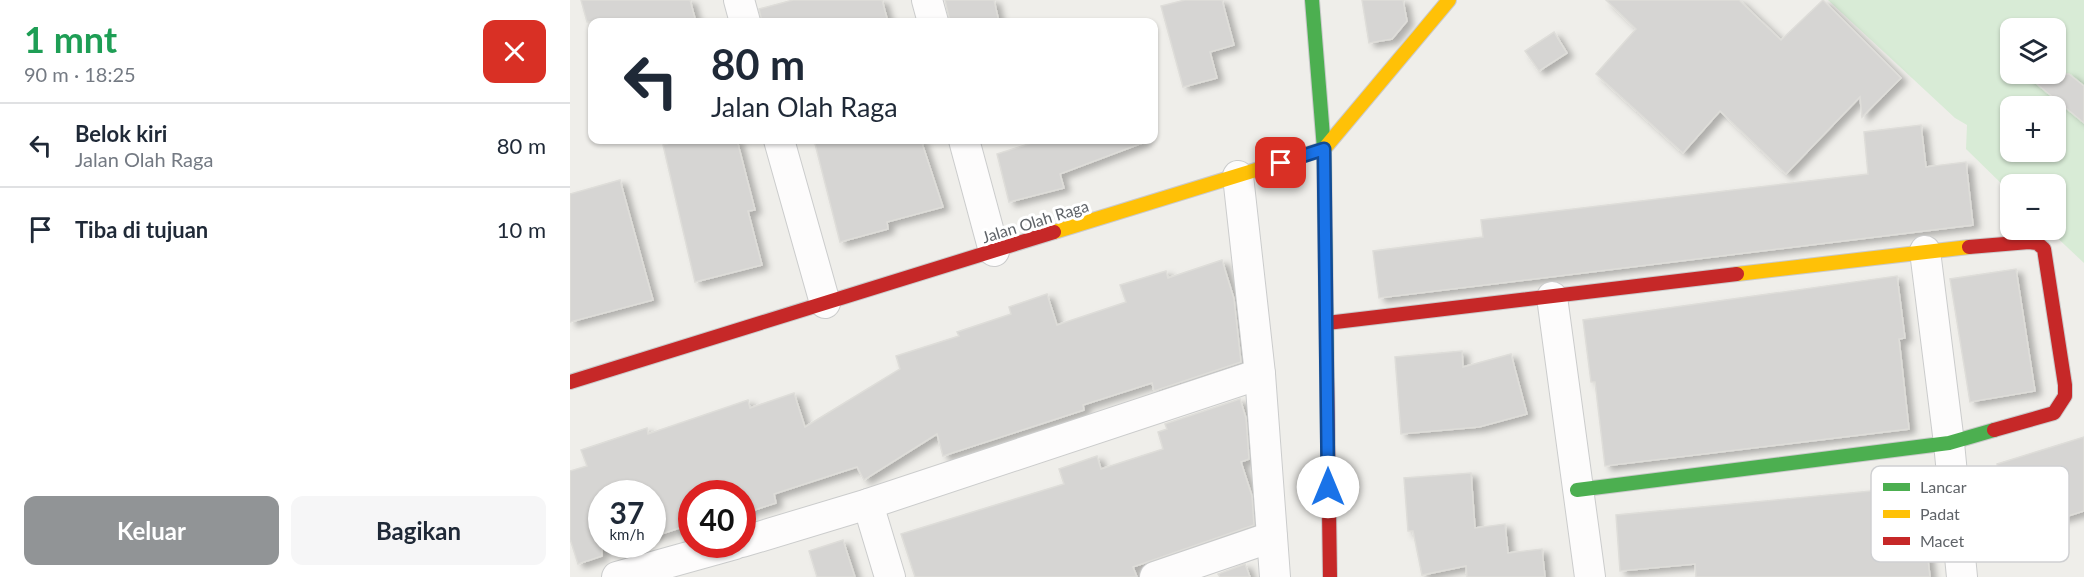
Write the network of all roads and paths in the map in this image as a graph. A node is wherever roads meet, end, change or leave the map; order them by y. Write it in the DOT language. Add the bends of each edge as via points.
graph roads {
  1 [pos="739,0"];
  2 [pos="927,0"];
  3 [pos="1312,0"];
  4 [pos="1449,0"];
  5 [pos="745,18"];
  6 [pos="932,18"];
  7 [pos="780,144"];
  8 [pos="965,144"];
  9 [pos="1324,149"];
  10 [pos="1238,176"];
  11 [pos="994,251"];
  12 [pos="1925,251"];
  13 [pos="1552,297"];
  14 [pos="825,303"];
  15 [pos="1328,323"];
  16 [pos="1260,374"];
  17 [pos="570,382"];
  18 [pos="1949,442"];
  19 [pos="1951,466"];
  20 [pos="1577,490"];
  21 [pos="868,504"];
  22 [pos="1272,537"];
  23 [pos="756,538"];
  24 [pos="685,558"];
  25 [pos="1961,562"];
  26 [pos="617,577"];
  27 [pos="890,577"];
  28 [pos="1155,577"];
  29 [pos="1275,577"];
  30 [pos="1330,577"];
  31 [pos="1590,577"];
  32 [pos="1962,577"];
  1 -- 5 [label="street"];
  2 -- 6 [label="street"];
  3 -- 9 [label="street"];
  4 -- 9 [label="street"];
  7 -- 14 [label="street"];
  8 -- 11 [label="street"];
  9 -- 10 [label="street, Jalan Olah Raga"];
  9 -- 15 [label="street"];
  10 -- 11 [label="street, Jalan Olah Raga"];
  10 -- 16 [label="street"];
  11 -- 14 [label="street, Jalan Olah Raga"];
  12 -- 13 [label="street"];
  12 -- 18 [label="street"];
  12 -- 18 [label="street" via="2029,242 2044,249 2065,385 2065,396 2054,413"];
  13 -- 15 [label="street"];
  13 -- 20 [label="street"];
  14 -- 17 [label="street, Jalan Olah Raga"];
  15 -- 30 [label="street"];
  16 -- 21 [label="street"];
  16 -- 22 [label="street"];
  18 -- 19 [label="street"];
  18 -- 20 [label="street"];
  20 -- 31 [label="street"];
  21 -- 23 [label="street"];
  21 -- 27 [label="street"];
  22 -- 28 [label="street"];
  22 -- 29 [label="street"];
  24 -- 26 [label="street"];
  25 -- 32 [label="street"];
}
